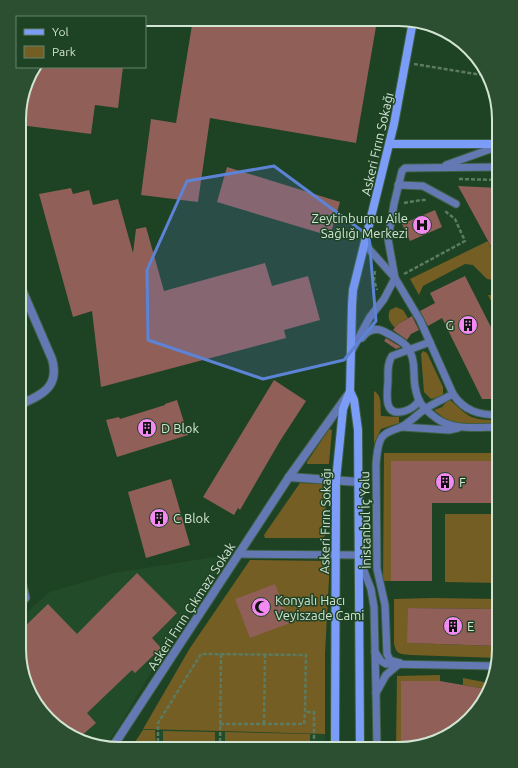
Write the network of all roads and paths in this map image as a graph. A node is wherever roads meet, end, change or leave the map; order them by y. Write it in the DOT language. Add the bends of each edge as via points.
graph roads {
  1 [pos="412,27"];
  2 [pos="406,63"];
  3 [pos="481,75"];
  4 [pos="390,144"];
  5 [pos="492,145"];
  6 [pos="492,148"];
  7 [pos="440,167"];
  8 [pos="492,167"];
  9 [pos="452,179"];
  10 [pos="492,180"];
  11 [pos="398,185"];
  12 [pos="406,185"];
  13 [pos="432,202"];
  14 [pos="456,204"];
  15 [pos="443,210"];
  16 [pos="366,241"];
  17 [pos="406,272"];
  18 [pos="395,278"];
  19 [pos="26,298"];
  20 [pos="430,342"];
  21 [pos="410,350"];
  22 [pos="351,353"];
  23 [pos="350,391"];
  24 [pos="453,394"];
  25 [pos="419,400"];
  26 [pos="26,402"];
  27 [pos="425,408"];
  28 [pos="492,415"];
  29 [pos="462,426"];
  30 [pos="401,427"];
  31 [pos="492,427"];
  32 [pos="289,477"];
  33 [pos="336,480"];
  34 [pos="359,482"];
  35 [pos="238,554"];
  36 [pos="336,555"];
  37 [pos="358,555"];
  38 [pos="374,649"];
  39 [pos="221,654"];
  40 [pos="265,655"];
  41 [pos="400,663"];
  42 [pos="490,666"];
  43 [pos="376,693"];
  44 [pos="305,712"];
  45 [pos="220,724"];
  46 [pos="264,724"];
  47 [pos="116,742"];
  48 [pos="158,742"];
  49 [pos="220,742"];
  50 [pos="314,742"];
  51 [pos="335,742"];
  52 [pos="360,742"];
  53 [pos="377,742"];
  1 -- 2 [label="street, Askeri Fırın Sokağı"];
  2 -- 3 [label="path"];
  2 -- 4 [label="street, Askeri Fırın Sokağı"];
  4 -- 5 [label="street"];
  4 -- 16 [label="street, Askeri Fırın Sokağı"];
  6 -- 7 [label="lane"];
  7 -- 8 [label="lane"];
  7 -- 11 [label="lane" via="405,168"];
  9 -- 10 [label="path"];
  11 -- 12 [label="lane"];
  11 -- 18 [label="lane" via="388,239"];
  12 -- 13 [label="path" via="400,203 421,200"];
  12 -- 14 [label="lane" via="426,186"];
  15 -- 17 [label="path" via="455,219 465,242"];
  16 -- 18 [label="lane"];
  16 -- 22 [label="street, Askeri Fırın Sokağı" via="353,290"];
  18 -- 20 [label="lane"];
  18 -- 22 [label="lane"];
  19 -- 26 [label="street" via="55,372 46,391"];
  20 -- 21 [label="lane"];
  20 -- 24 [label="lane"];
  21 -- 22 [label="lane" via="379,329 365,333"];
  21 -- 25 [label="lane, İnistanbul İç Yolu"];
  21 -- 25 [label="lane" via="390,358 386,401 390,409 398,412 414,407"];
  22 -- 23 [label="street, Askeri Fırın Sokağı"];
  23 -- 32 [label="street, Askeri Fırın Çıkmazı Sokak"];
  23 -- 33 [label="street, Askeri Fırın Sokağı" via="343,409"];
  23 -- 34 [label="street, Askeri Fırın Sokağı" via="354,400 358,430"];
  24 -- 27 [label="lane, İnistanbul İç Yolu"];
  24 -- 28 [label="lane" via="473,413"];
  25 -- 27 [label="lane, İnistanbul İç Yolu"];
  27 -- 29 [label="lane, İnistanbul İç Yolu" via="440,421"];
  27 -- 30 [label="lane, İnistanbul İç Yolu"];
  29 -- 30 [label="lane, İnistanbul İç Yolu" via="449,430"];
  29 -- 31 [label="lane, İnistanbul İç Yolu"];
  30 -- 41 [label="lane, İnistanbul İç Yolu" via="383,436 376,464 377,569 385,605 386,651 390,660"];
  32 -- 33 [label="street"];
  32 -- 35 [label="street, Askeri Fırın Çıkmazı Sokak"];
  33 -- 34 [label="street"];
  33 -- 36 [label="street, Askeri Fırın Sokağı"];
  34 -- 37 [label="street, Askeri Fırın Sokağı"];
  35 -- 36 [label="lane"];
  35 -- 47 [label="street, Askeri Fırın Çıkmazı Sokak"];
  36 -- 37 [label="lane"];
  36 -- 51 [label="street, Askeri Fırın Sokağı"];
  37 -- 38 [label="lane, İnistanbul İç Yolu" via="371,589 374,607"];
  37 -- 52 [label="street, Askeri Fırın Sokağı"];
  38 -- 41 [label="lane" via="383,663"];
  38 -- 43 [label="lane, İnistanbul İç Yolu"];
  39 -- 40 [label="path"];
  39 -- 45 [label="path"];
  39 -- 48 [label="path" via="201,654 158,722"];
  40 -- 44 [label="path" via="306,655"];
  40 -- 46 [label="path"];
  41 -- 42 [label="lane"];
  41 -- 43 [label="lane" via="386,675"];
  43 -- 53 [label="lane, İnistanbul İç Yolu"];
  44 -- 46 [label="path" via="304,724"];
  44 -- 50 [label="path" via="314,712"];
  45 -- 46 [label="path"];
  45 -- 49 [label="path"];
}
